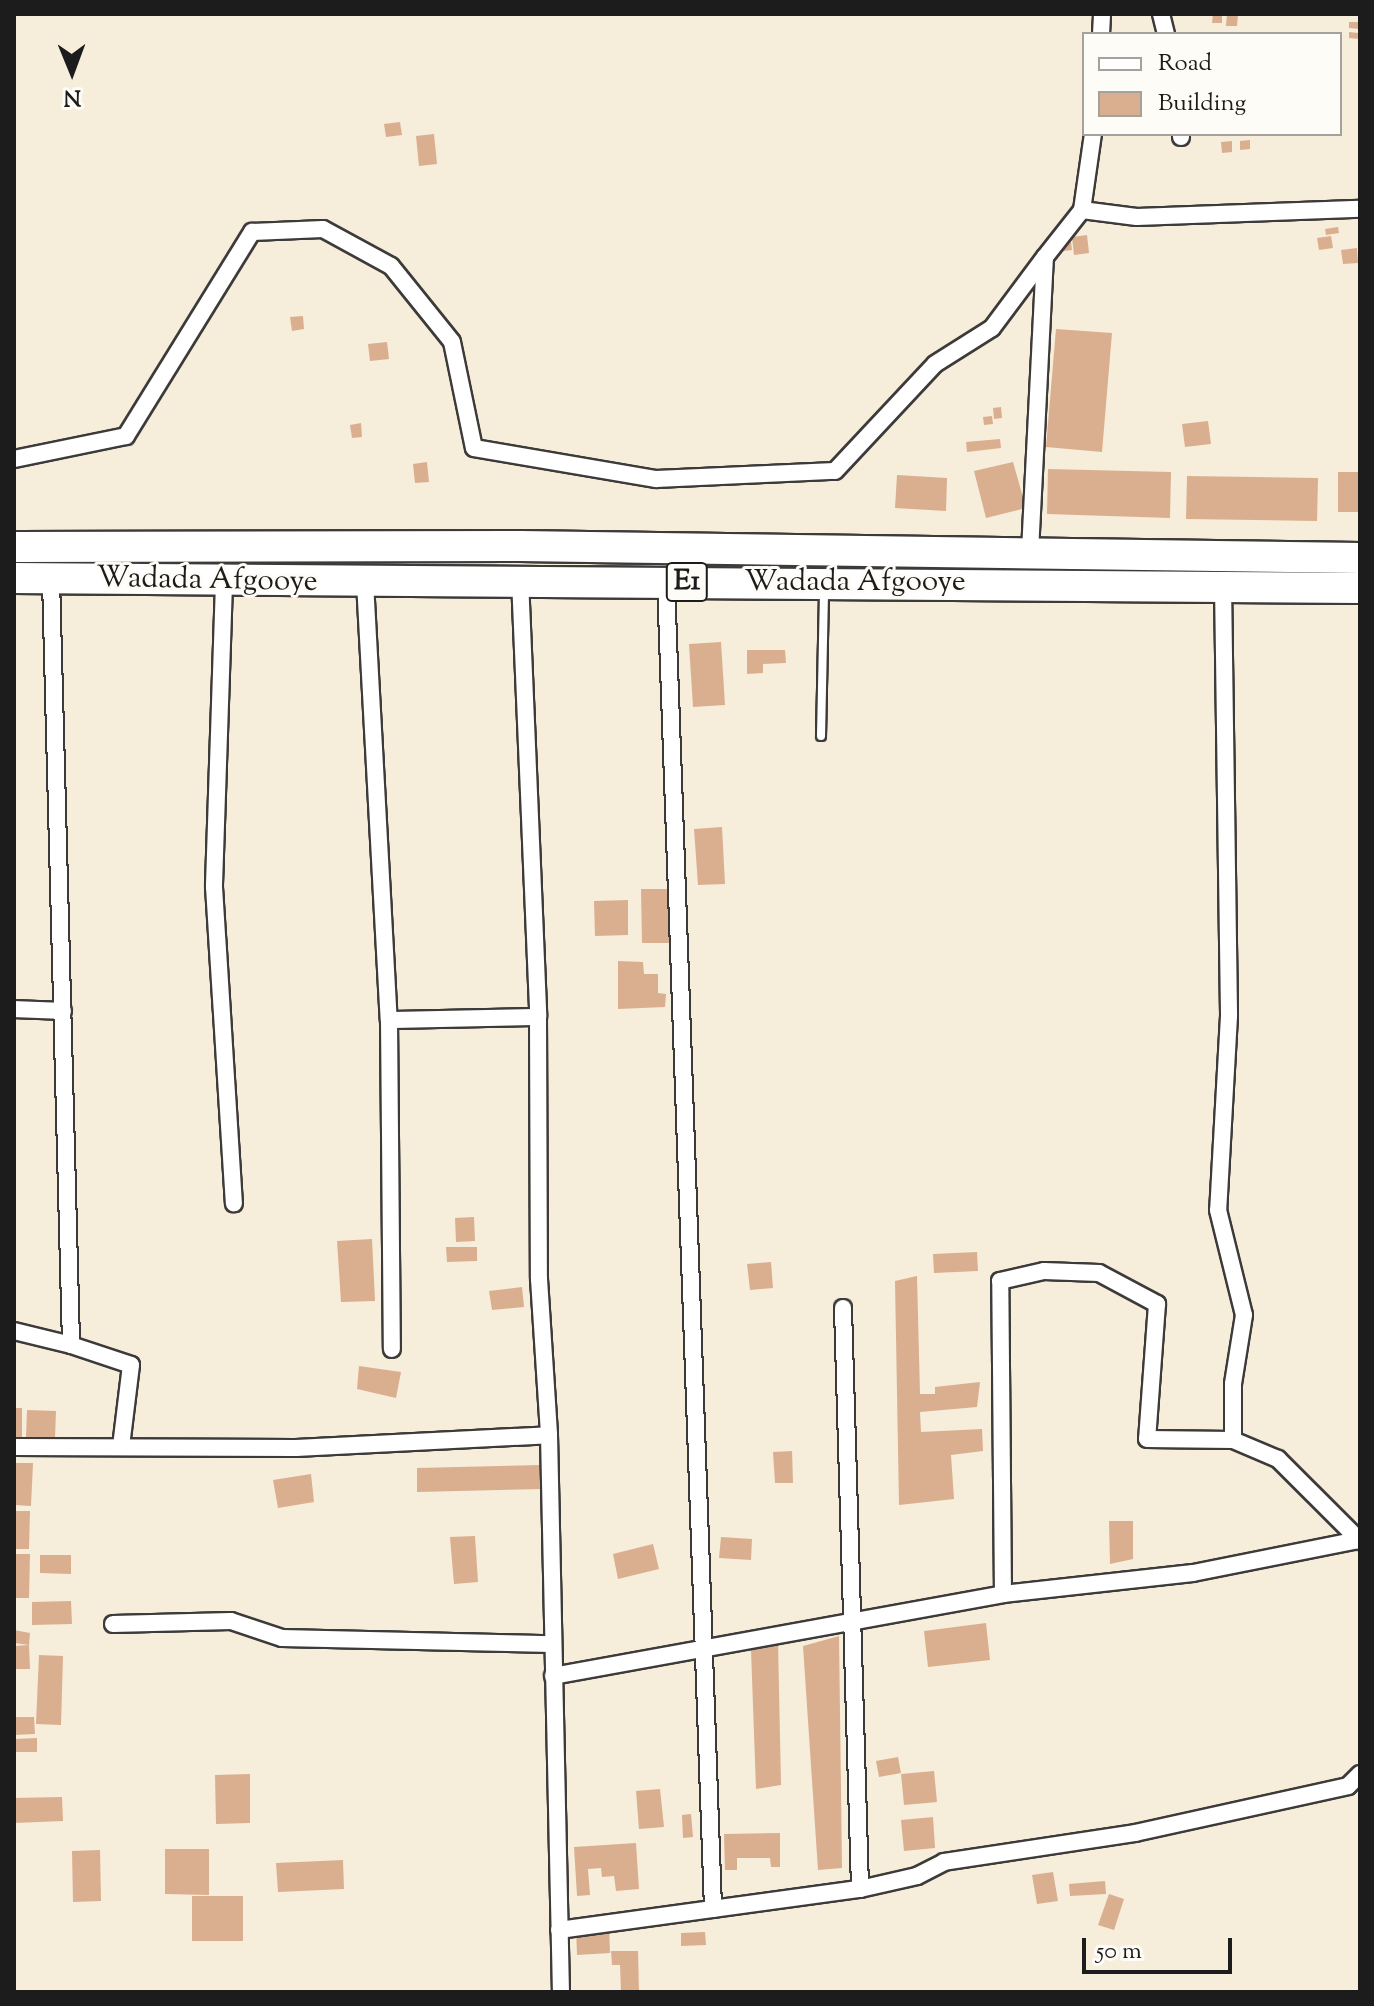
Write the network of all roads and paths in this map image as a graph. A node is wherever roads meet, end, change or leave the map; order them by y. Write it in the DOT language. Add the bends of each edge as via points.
graph roads {
  1 [pos="1093,136"];
  2 [pos="1360,209"];
  3 [pos="1082,210"];
  4 [pos="1045,257"];
  5 [pos="14,459"];
  6 [pos="14,547"];
  7 [pos="1030,552"];
  8 [pos="1360,558"];
  9 [pos="14,578"];
  10 [pos="51,579"];
  11 [pos="520,579"];
  12 [pos="365,582"];
  13 [pos="666,582"];
  14 [pos="224,583"];
  15 [pos="824,583"];
  16 [pos="1223,584"];
  17 [pos="1360,588"];
  18 [pos="821,736"];
  19 [pos="14,1009"];
  20 [pos="63,1011"];
  21 [pos="538,1017"];
  22 [pos="389,1020"];
  23 [pos="234,1203"];
  24 [pos="843,1308"];
  25 [pos="14,1331"];
  26 [pos="71,1345"];
  27 [pos="392,1349"];
  28 [pos="549,1435"];
  29 [pos="1233,1440"];
  30 [pos="121,1446"];
  31 [pos="14,1447"];
  32 [pos="1359,1541"];
  33 [pos="1003,1594"];
  34 [pos="854,1621"];
  35 [pos="113,1624"];
  36 [pos="552,1644"];
  37 [pos="702,1648"];
  38 [pos="553,1676"];
  39 [pos="1360,1774"];
  40 [pos="860,1889"];
  41 [pos="713,1909"];
  42 [pos="559,1930"];
  43 [pos="561,1992"];
  1 -- 3 [label="street"];
  2 -- 3 [label="street" via="1137,217"];
  3 -- 4 [label="street"];
  4 -- 5 [label="street" via="992,328 935,364 835,471 656,479 474,448 452,342 391,266 323,229 252,232 126,436"];
  4 -- 7 [label="street"];
  6 -- 7 [label="highway, Wadada Afgooye / E1"];
  7 -- 8 [label="highway, Wadada Afgooye / E1"];
  9 -- 10 [label="highway, Wadada Afgooye / E1"];
  10 -- 14 [label="highway, Wadada Afgooye / E1"];
  10 -- 20 [label="street"];
  11 -- 12 [label="highway, Wadada Afgooye / E1"];
  11 -- 13 [label="highway, Wadada Afgooye / E1"];
  11 -- 21 [label="street"];
  12 -- 14 [label="highway, Wadada Afgooye / E1"];
  12 -- 22 [label="street"];
  13 -- 15 [label="highway, Wadada Afgooye / E1"];
  13 -- 37 [label="street" via="696,1317"];
  14 -- 23 [label="street" via="214,887"];
  15 -- 16 [label="highway, Wadada Afgooye / E1"];
  15 -- 18 [label="lane"];
  16 -- 17 [label="highway, Wadada Afgooye / E1"];
  16 -- 29 [label="street" via="1229,1016 1218,1210 1244,1315 1233,1384"];
  19 -- 20 [label="street"];
  20 -- 26 [label="street"];
  21 -- 22 [label="street"];
  21 -- 28 [label="street" via="539,1279"];
  22 -- 27 [label="street"];
  24 -- 34 [label="street"];
  25 -- 26 [label="street"];
  26 -- 30 [label="street" via="131,1365"];
  28 -- 30 [label="street" via="296,1448"];
  28 -- 36 [label="street"];
  29 -- 32 [label="street" via="1278,1459"];
  29 -- 33 [label="street" via="1147,1439 1157,1304 1099,1273 1044,1271 1000,1281"];
  30 -- 31 [label="street"];
  32 -- 33 [label="street" via="1193,1573"];
  33 -- 34 [label="street"];
  34 -- 37 [label="street"];
  34 -- 40 [label="street"];
  35 -- 36 [label="street" via="231,1621 282,1638"];
  36 -- 38 [label="street"];
  37 -- 38 [label="street"];
  37 -- 41 [label="street"];
  38 -- 42 [label="street"];
  39 -- 40 [label="street" via="1348,1786 1135,1833 944,1862 917,1876"];
  40 -- 41 [label="street"];
  41 -- 42 [label="street"];
  42 -- 43 [label="street"];
}
